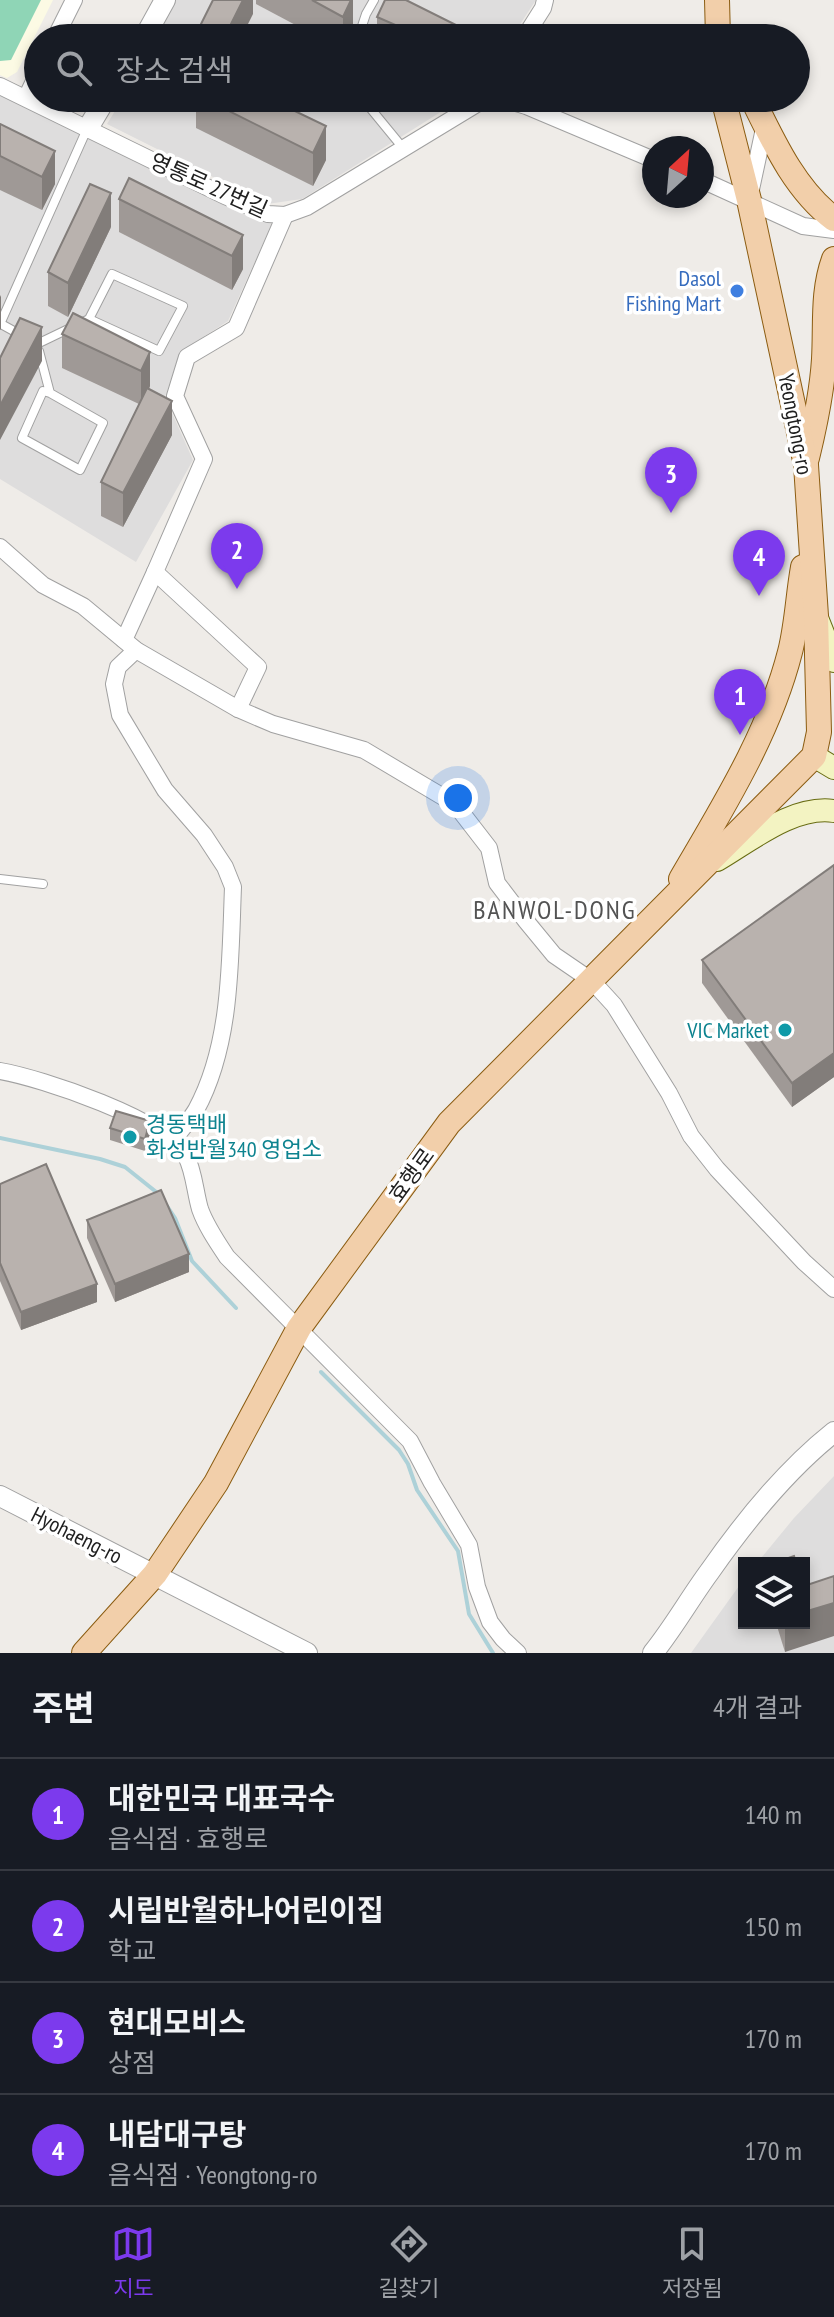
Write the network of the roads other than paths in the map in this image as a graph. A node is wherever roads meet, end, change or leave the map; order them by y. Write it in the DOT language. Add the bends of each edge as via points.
graph roads {
  1 [pos="74,0"];
  2 [pos="165,0"];
  3 [pos="374,0"];
  4 [pos="545,0"];
  5 [pos="717,0"];
  6 [pos="62,24"];
  7 [pos="152,24"];
  8 [pos="363,24"];
  9 [pos="533,24"];
  10 [pos="718,24"];
  11 [pos="0,86"];
  12 [pos="24,97"];
  13 [pos="55,112"];
  14 [pos="98,112"];
  15 [pos="374,112"];
  16 [pos="462,112"];
  17 [pos="540,112"];
  18 [pos="727,112"];
  19 [pos="759,112"];
  20 [pos="765,124"];
  21 [pos="88,128"];
  22 [pos="404,148"];
  23 [pos="642,155"];
  24 [pos="714,185"];
  25 [pos="749,200"];
  26 [pos="285,215"];
  27 [pos="834,219"];
  28 [pos="834,230"];
  29 [pos="834,259"];
  30 [pos="89,319"];
  31 [pos="0,324"];
  32 [pos="37,344"];
  33 [pos="50,393"];
  34 [pos="806,465"];
  35 [pos="811,513"];
  36 [pos="0,547"];
  37 [pos="155,572"];
  38 [pos="825,616"];
  39 [pos="130,645"];
  40 [pos="834,661"];
  41 [pos="238,709"];
  42 [pos="824,762"];
  43 [pos="834,811"];
  44 [pos="706,866"];
  45 [pos="0,879"];
  46 [pos="43,884"];
  47 [pos="663,910"];
  48 [pos="592,981"];
  49 [pos="0,1071"];
  50 [pos="174,1139"];
  51 [pos="834,1289"];
  52 [pos="299,1328"];
  53 [pos="834,1432"];
  54 [pos="0,1496"];
  55 [pos="155,1574"];
  56 [pos="84,1653"];
  57 [pos="307,1653"];
  58 [pos="518,1653"];
  59 [pos="653,1653"];
  1 -- 6 [label="street"];
  2 -- 7 [label="street"];
  3 -- 8 [label="lane"];
  4 -- 9 [label="street"];
  5 -- 10 [label="main road"];
  11 -- 12 [label="street, 영통로 27번길"];
  13 -- 21 [label="street, 영통로 27번길"];
  14 -- 21 [label="street"];
  15 -- 22 [label="lane"];
  16 -- 22 [label="street, 영통로 27번길"];
  17 -- 23 [label="street, 영통로 27번길"];
  18 -- 25 [label="main road, Yeongtong-ro"];
  19 -- 20 [label="main road"];
  20 -- 25 [label="street"];
  20 -- 27 [label="main road" via="798,182"];
  21 -- 26 [label="street, 영통로 27번길" via="225,196 268,214"];
  21 -- 31 [label="lane"];
  22 -- 26 [label="street, 영통로 27번길"];
  24 -- 25 [label="street"];
  25 -- 28 [label="street" via="803,226"];
  25 -- 34 [label="main road, Yeongtong-ro"];
  26 -- 37 [label="street" via="236,328 187,357 175,396 204,459"];
  29 -- 34 [label="main road" via="825,290 818,416"];
  30 -- 30 [label="lane" via="112,274 183,306 159,351"];
  30 -- 32 [label="lane"];
  31 -- 32 [label="lane"];
  32 -- 33 [label="lane"];
  33 -- 33 [label="lane" via="103,423 80,470 22,438 43,391"];
  34 -- 35 [label="main road, Yeongtong-ro"];
  35 -- 38 [label="main road, Yeongtong-ro"];
  35 -- 47 [label="main road" via="790,651 768,714 738,781"];
  36 -- 39 [label="street" via="43,585 83,606"];
  37 -- 39 [label="street"];
  37 -- 41 [label="street" via="258,667"];
  38 -- 40 [label="main road"];
  38 -- 42 [label="main road, Yeongtong-ro" via="819,732"];
  39 -- 41 [label="street"];
  39 -- 50 [label="street" via="114,684 120,715 165,790 204,835 233,887 223,1024 213,1071 195,1111"];
  41 -- 48 [label="street" via="364,750 455,804 489,848 497,883 516,909 554,955"];
  42 -- 44 [label="main road, 효행로"];
  43 -- 44 [label="main road" via="786,820"];
  44 -- 47 [label="main road, 효행로"];
  45 -- 46 [label="lane"];
  47 -- 48 [label="main road, 효행로"];
  48 -- 51 [label="street" via="621,1014 691,1136"];
  48 -- 52 [label="main road, 효행로" via="449,1123"];
  49 -- 50 [label="street" via="31,1076 90,1099"];
  50 -- 52 [label="street" via="187,1157 215,1240"];
  52 -- 55 [label="main road, 효행로" via="216,1483"];
  52 -- 58 [label="street" via="410,1441 469,1545 490,1622"];
  53 -- 59 [label="street" via="739,1530"];
  54 -- 55 [label="street, Hyohaeng-ro"];
  55 -- 56 [label="main road, 효행로"];
  55 -- 57 [label="street, Hyohaeng-ro"];
}
